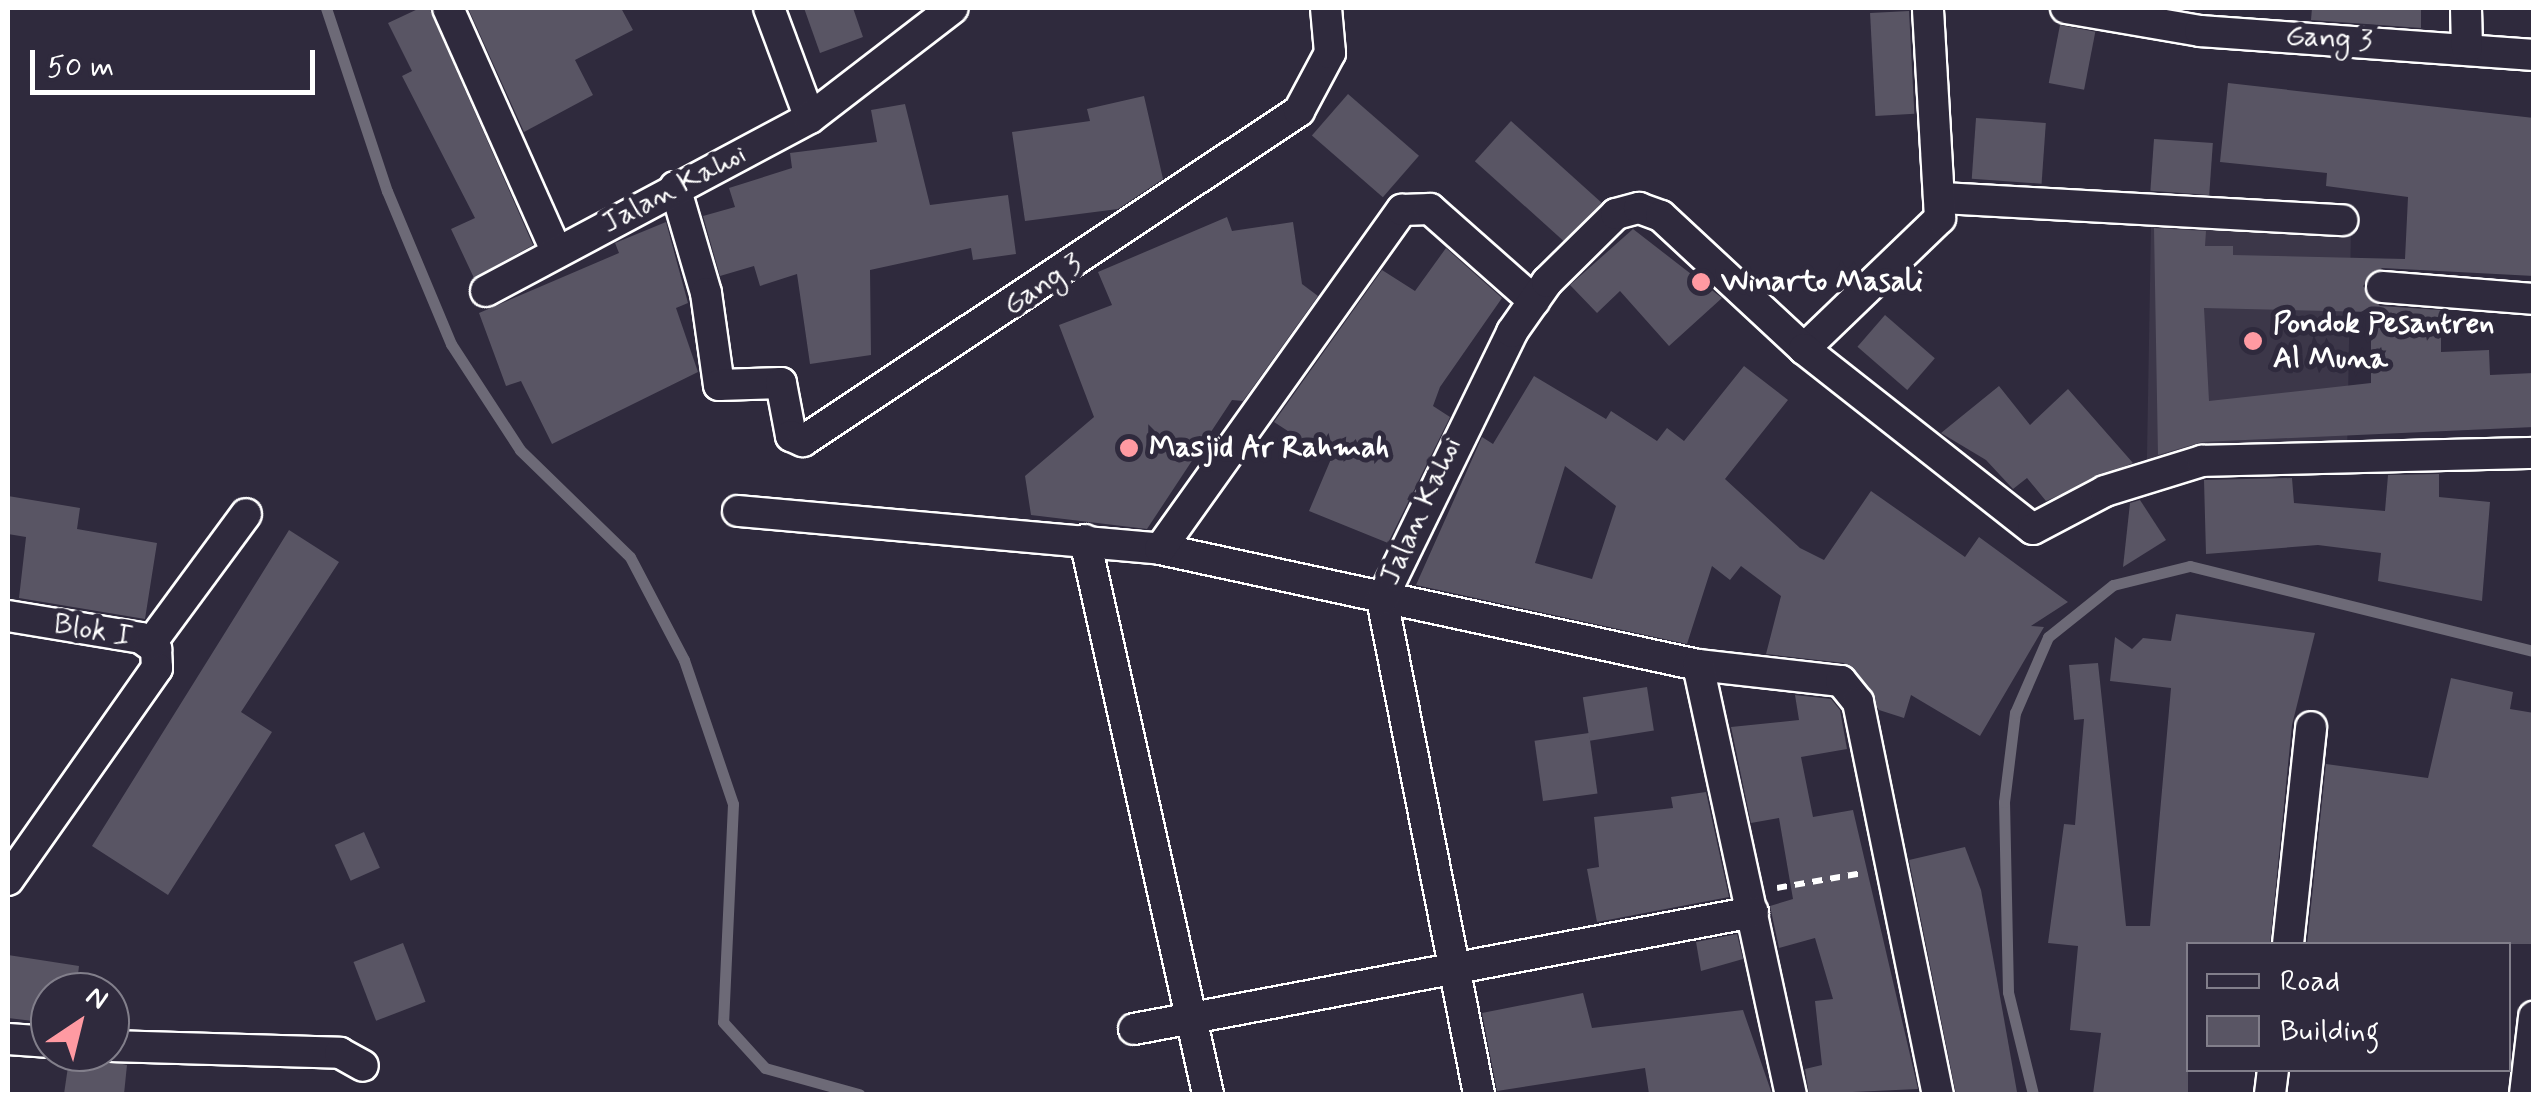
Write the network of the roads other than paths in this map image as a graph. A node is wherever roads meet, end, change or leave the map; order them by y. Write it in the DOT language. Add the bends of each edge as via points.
graph roads {
  1 [pos="448,8"];
  2 [pos="770,8"];
  3 [pos="954,8"];
  4 [pos="1326,8"];
  5 [pos="1928,8"];
  6 [pos="2066,8"];
  7 [pos="2466,8"];
  8 [pos="2200,19"];
  9 [pos="2467,48"];
  10 [pos="2534,56"];
  11 [pos="810,118"];
  12 [pos="676,188"];
  13 [pos="1944,198"];
  14 [pos="2342,220"];
  15 [pos="556,250"];
  16 [pos="2382,287"];
  17 [pos="486,291"];
  18 [pos="2534,299"];
  19 [pos="1534,300"];
  20 [pos="1804,348"];
  21 [pos="2534,453"];
  22 [pos="738,510"];
  23 [pos="246,514"];
  24 [pos="1085,540"];
  25 [pos="1160,549"];
  26 [pos="1382,599"];
  27 [pos="8,616"];
  28 [pos="154,656"];
  29 [pos="1698,665"];
  30 [pos="2311,727"];
  31 [pos="8,880"];
  32 [pos="1752,902"];
  33 [pos="2288,942"];
  34 [pos="1451,969"];
  35 [pos="2534,1016"];
  36 [pos="1190,1020"];
  37 [pos="1134,1029"];
  38 [pos="130,1047"];
  39 [pos="363,1066"];
  40 [pos="1208,1094"];
  41 [pos="1479,1094"];
  42 [pos="1791,1094"];
  43 [pos="1938,1094"];
  44 [pos="2526,1094"];
  1 -- 15 [label="street"];
  2 -- 11 [label="street"];
  3 -- 11 [label="street, Jalan Kahoi"];
  4 -- 12 [label="street, Gang 3" via="1330,54 1299,110 813,436 791,436 781,383 718,382 706,293"];
  5 -- 13 [label="street"];
  6 -- 8 [label="street, Gang 3"];
  7 -- 9 [label="street"];
  8 -- 9 [label="street, Gang 3"];
  9 -- 10 [label="street, Gang 3"];
  11 -- 12 [label="street, Jalan Kahoi"];
  12 -- 15 [label="street, Jalan Kahoi"];
  13 -- 14 [label="street"];
  13 -- 20 [label="street" via="1928,235"];
  15 -- 17 [label="street, Jalan Kahoi"];
  16 -- 18 [label="street"];
  19 -- 20 [label="street, Jalan Kahoi" via="1616,214 1640,208 1661,216"];
  19 -- 25 [label="street" via="1430,209 1402,210"];
  19 -- 26 [label="street, Jalan Kahoi" via="1468,408"];
  20 -- 21 [label="street, Jalan Kahoi" via="2033,528 2105,490 2202,461"];
  22 -- 24 [label="street"];
  23 -- 28 [label="street"];
  24 -- 25 [label="street"];
  24 -- 36 [label="street"];
  25 -- 26 [label="street"];
  26 -- 29 [label="street"];
  26 -- 34 [label="street, Jalan Kahoi"];
  27 -- 28 [label="street, Blok I"];
  28 -- 31 [label="street"];
  29 -- 32 [label="street"];
  29 -- 43 [label="street" via="1852,689"];
  30 -- 33 [label="street"];
  32 -- 34 [label="street"];
  32 -- 42 [label="street"];
  34 -- 36 [label="street"];
  34 -- 41 [label="street, Jalan Kahoi"];
  35 -- 44 [label="street"];
  36 -- 37 [label="street"];
  36 -- 40 [label="street"];
  38 -- 39 [label="street" via="340,1053"];
}
